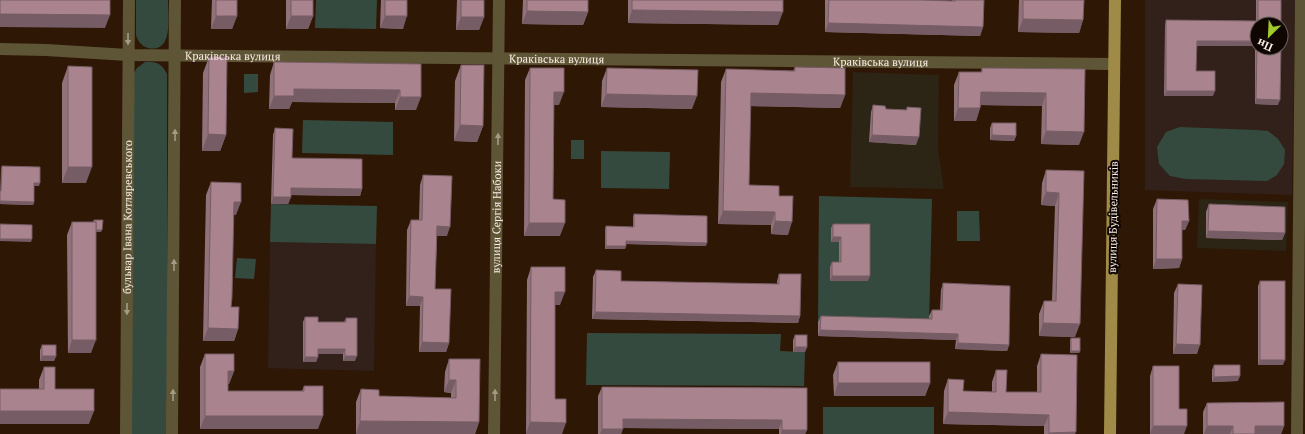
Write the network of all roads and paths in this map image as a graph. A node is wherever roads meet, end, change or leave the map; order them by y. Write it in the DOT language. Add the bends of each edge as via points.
graph roads {
  1 [pos="129,0"];
  2 [pos="175,0"];
  3 [pos="499,0"];
  4 [pos="1115,0"];
  5 [pos="1301,0"];
  6 [pos="0,49"];
  7 [pos="128,55"];
  8 [pos="175,56"];
  9 [pos="499,59"];
  10 [pos="1114,64"];
  11 [pos="1303,69"];
  12 [pos="126,434"];
  13 [pos="172,434"];
  14 [pos="494,434"];
  15 [pos="1110,434"];
  16 [pos="1297,434"];
  1 -- 7 [label="street, бульвар Івана Котляревського, one-way"];
  2 -- 8 [label="street"];
  3 -- 9 [label="street, вулиця Сергія Набоки"];
  4 -- 10 [label="main road, вулиця Будівельників"];
  5 -- 11 [label="street"];
  6 -- 7 [label="street, Краківська вулиця"];
  7 -- 8 [label="street, Краківська вулиця"];
  7 -- 12 [label="street, бульвар Івана Котляревського, one-way"];
  8 -- 9 [label="street, Краківська вулиця"];
  13 -- 8 [label="street, one-way"];
  9 -- 10 [label="street, Краківська вулиця"];
  14 -- 9 [label="street, вулиця Сергія Набоки, one-way"];
  10 -- 15 [label="main road, вулиця Будівельників"];
  11 -- 16 [label="street"];
}
